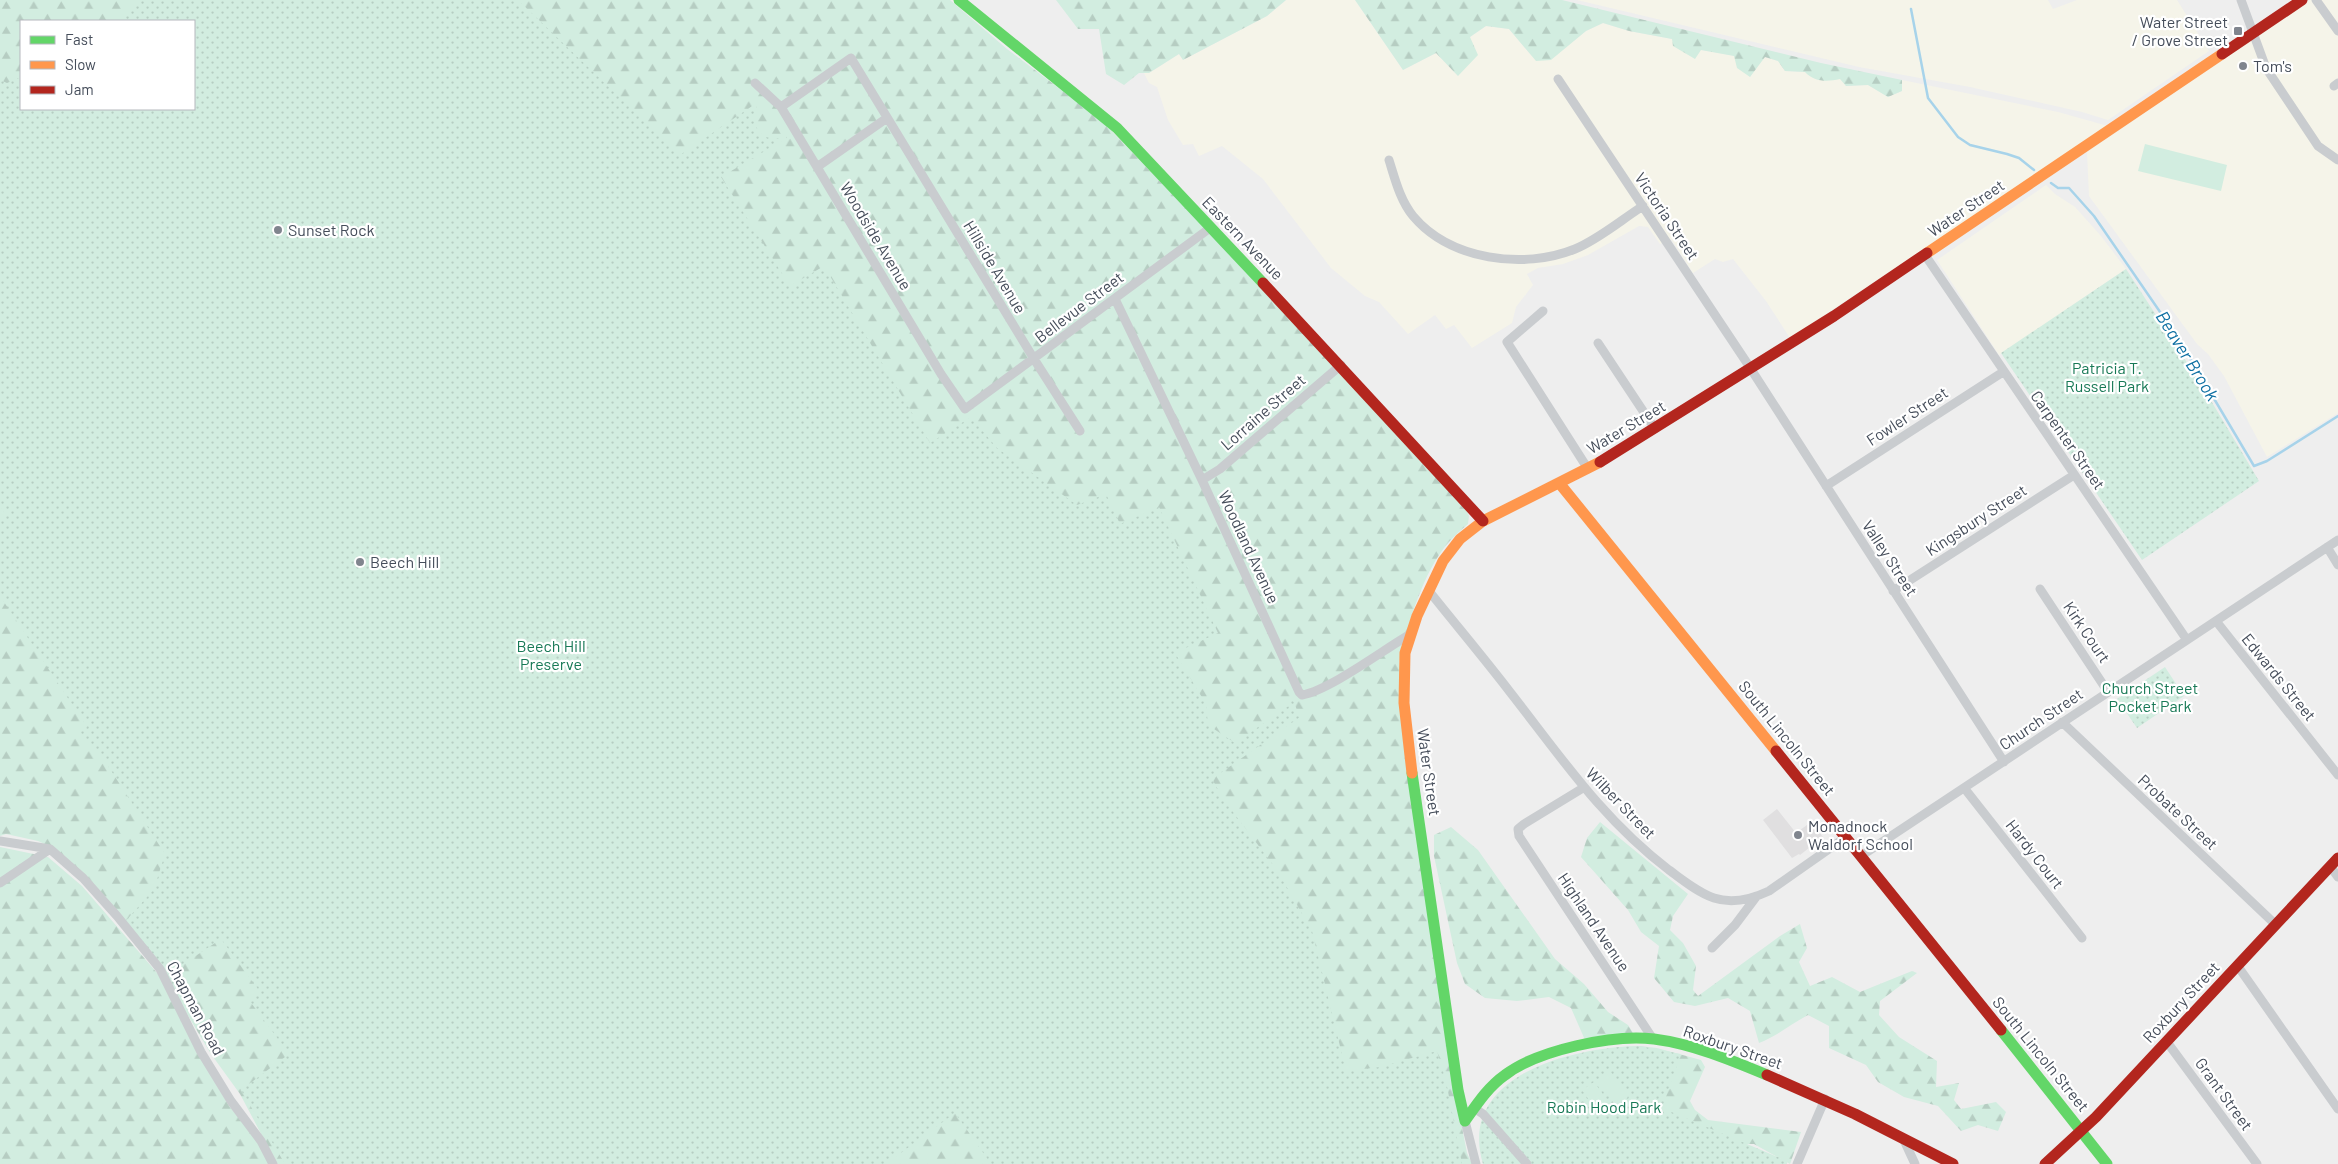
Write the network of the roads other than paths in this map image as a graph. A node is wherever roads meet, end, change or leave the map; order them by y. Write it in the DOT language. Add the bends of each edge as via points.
graph roads {
  1 [pos="959,0"];
  2 [pos="2241,0"];
  3 [pos="2302,0"];
  4 [pos="2316,0"];
  5 [pos="2338,31"];
  6 [pos="2252,34"];
  7 [pos="1558,79"];
  8 [pos="755,84"];
  9 [pos="781,107"];
  10 [pos="887,118"];
  11 [pos="1389,160"];
  12 [pos="2338,160"];
  13 [pos="817,167"];
  14 [pos="1643,206"];
  15 [pos="1210,228"];
  16 [pos="1925,255"];
  17 [pos="1115,299"];
  18 [pos="1543,311"];
  19 [pos="1598,343"];
  20 [pos="1034,359"];
  21 [pos="1341,364"];
  22 [pos="1751,369"];
  23 [pos="2003,372"];
  24 [pos="965,409"];
  25 [pos="1655,429"];
  26 [pos="1080,431"];
  27 [pos="1588,469"];
  28 [pos="2074,474"];
  29 [pos="1202,480"];
  30 [pos="1560,484"];
  31 [pos="1826,486"];
  32 [pos="1482,521"];
  33 [pos="2338,540"];
  34 [pos="2327,547"];
  35 [pos="2338,565"];
  36 [pos="2040,590"];
  37 [pos="1429,591"];
  38 [pos="1893,591"];
  39 [pos="2216,621"];
  40 [pos="1409,635"];
  41 [pos="2187,640"];
  42 [pos="2108,692"];
  43 [pos="2062,722"];
  44 [pos="2004,762"];
  45 [pos="2338,775"];
  46 [pos="1583,788"];
  47 [pos="1965,789"];
  48 [pos="1846,837"];
  49 [pos="0,841"];
  50 [pos="50,849"];
  51 [pos="1862,856"];
  52 [pos="2334,862"];
  53 [pos="2338,877"];
  54 [pos="0,883"];
  55 [pos="1756,897"];
  56 [pos="2275,924"];
  57 [pos="2082,938"];
  58 [pos="1712,948"];
  59 [pos="2237,965"];
  60 [pos="1653,1039"];
  61 [pos="2167,1042"];
  62 [pos="1825,1099"];
  63 [pos="1474,1108"];
  64 [pos="2338,1109"];
  65 [pos="1465,1121"];
  66 [pos="2082,1131"];
  67 [pos="1903,1138"];
  68 [pos="273,1164"];
  69 [pos="1476,1164"];
  70 [pos="1527,1164"];
  71 [pos="1797,1164"];
  72 [pos="1915,1164"];
  73 [pos="1953,1164"];
  74 [pos="2045,1164"];
  75 [pos="2107,1164"];
  76 [pos="2256,1164"];
  1 -- 15 [label="street, Eastern Avenue" via="1097,110"];
  2 -- 6 [label="street"];
  3 -- 6 [label="street, Water Street"];
  4 -- 5 [label="street"];
  6 -- 12 [label="street" via="2266,68 2308,133 2324,152"];
  6 -- 16 [label="street, Water Street"];
  7 -- 14 [label="street, Victoria Street"];
  8 -- 9 [label="street, Woodside Avenue"];
  9 -- 10 [label="street, Hillside Avenue" via="851,58"];
  9 -- 13 [label="street, Woodside Avenue"];
  10 -- 13 [label="street"];
  10 -- 20 [label="street, Hillside Avenue"];
  11 -- 14 [label="street" via="1404,202 1423,227 1458,249 1486,255 1516,259 1553,256 1577,248"];
  13 -- 24 [label="street, Woodside Avenue"];
  14 -- 22 [label="street, Victoria Street"];
  15 -- 17 [label="street, Bellevue Street"];
  15 -- 21 [label="street, Eastern Avenue"];
  16 -- 22 [label="street, Water Street"];
  16 -- 23 [label="street, Carpenter Street"];
  17 -- 20 [label="street, Bellevue Street"];
  17 -- 29 [label="street, Woodland Avenue"];
  18 -- 27 [label="street" via="1507,342"];
  19 -- 25 [label="street"];
  20 -- 24 [label="street, Bellevue Street"];
  20 -- 26 [label="street, Hillside Avenue"];
  21 -- 29 [label="street, Lorraine Street" via="1220,469"];
  21 -- 32 [label="street, Eastern Avenue"];
  22 -- 25 [label="street, Water Street"];
  22 -- 31 [label="street, Valley Street"];
  23 -- 28 [label="street, Carpenter Street"];
  23 -- 31 [label="street, Fowler Street"];
  25 -- 27 [label="street, Water Street"];
  27 -- 30 [label="street, Water Street"];
  28 -- 38 [label="street, Kingsbury Street"];
  28 -- 41 [label="street, Carpenter Street"];
  29 -- 40 [label="street, Woodland Avenue" via="1302,696 1338,679"];
  30 -- 32 [label="street, Water Street"];
  30 -- 48 [label="street, South Lincoln Street"];
  31 -- 38 [label="street, Valley Street"];
  32 -- 37 [label="street, Water Street" via="1449,552"];
  33 -- 34 [label="street, Church Street"];
  34 -- 35 [label="street"];
  34 -- 39 [label="street, Church Street"];
  36 -- 42 [label="street, Kirk Court"];
  37 -- 40 [label="street, Water Street"];
  37 -- 46 [label="street, Wilber Street"];
  38 -- 44 [label="street, Valley Street"];
  39 -- 41 [label="street, Church Street"];
  39 -- 45 [label="street, Edwards Street"];
  40 -- 65 [label="street, Water Street" via="1403,672 1406,733"];
  41 -- 42 [label="street, Church Street"];
  42 -- 43 [label="street, Church Street"];
  43 -- 44 [label="street, Church Street"];
  43 -- 56 [label="street, Probate Street"];
  44 -- 47 [label="street, Church Street"];
  46 -- 55 [label="street, Wilber Street" via="1634,840 1688,884 1716,899 1729,901"];
  46 -- 60 [label="street, Highland Avenue" via="1526,823 1518,829 1519,836"];
  47 -- 51 [label="street, Church Street"];
  47 -- 57 [label="street, Hardy Court"];
  48 -- 51 [label="street, South Lincoln Street"];
  48 -- 55 [label="street, Wilber Street" via="1775,888"];
  49 -- 50 [label="street"];
  50 -- 54 [label="street"];
  50 -- 68 [label="street, Chapman Road" via="83,878 160,969 201,1052"];
  51 -- 66 [label="street, South Lincoln Street"];
  52 -- 53 [label="street"];
  52 -- 56 [label="street, Roxbury Street"];
  55 -- 58 [label="street"];
  56 -- 59 [label="street, Roxbury Street"];
  59 -- 61 [label="street, Roxbury Street"];
  59 -- 64 [label="street"];
  60 -- 62 [label="street, Roxbury Street" via="1722,1057"];
  60 -- 63 [label="street, Roxbury Street" via="1601,1043 1528,1062 1500,1079"];
  61 -- 66 [label="street, Roxbury Street"];
  61 -- 76 [label="street, Grant Street"];
  62 -- 67 [label="street, Roxbury Street"];
  62 -- 71 [label="street"];
  63 -- 65 [label="street, Roxbury Street"];
  63 -- 70 [label="street"];
  65 -- 69 [label="street"];
  66 -- 74 [label="street, Roxbury Street"];
  66 -- 75 [label="street, South Lincoln Street"];
  67 -- 72 [label="street"];
  67 -- 73 [label="street, Roxbury Street"];
}
